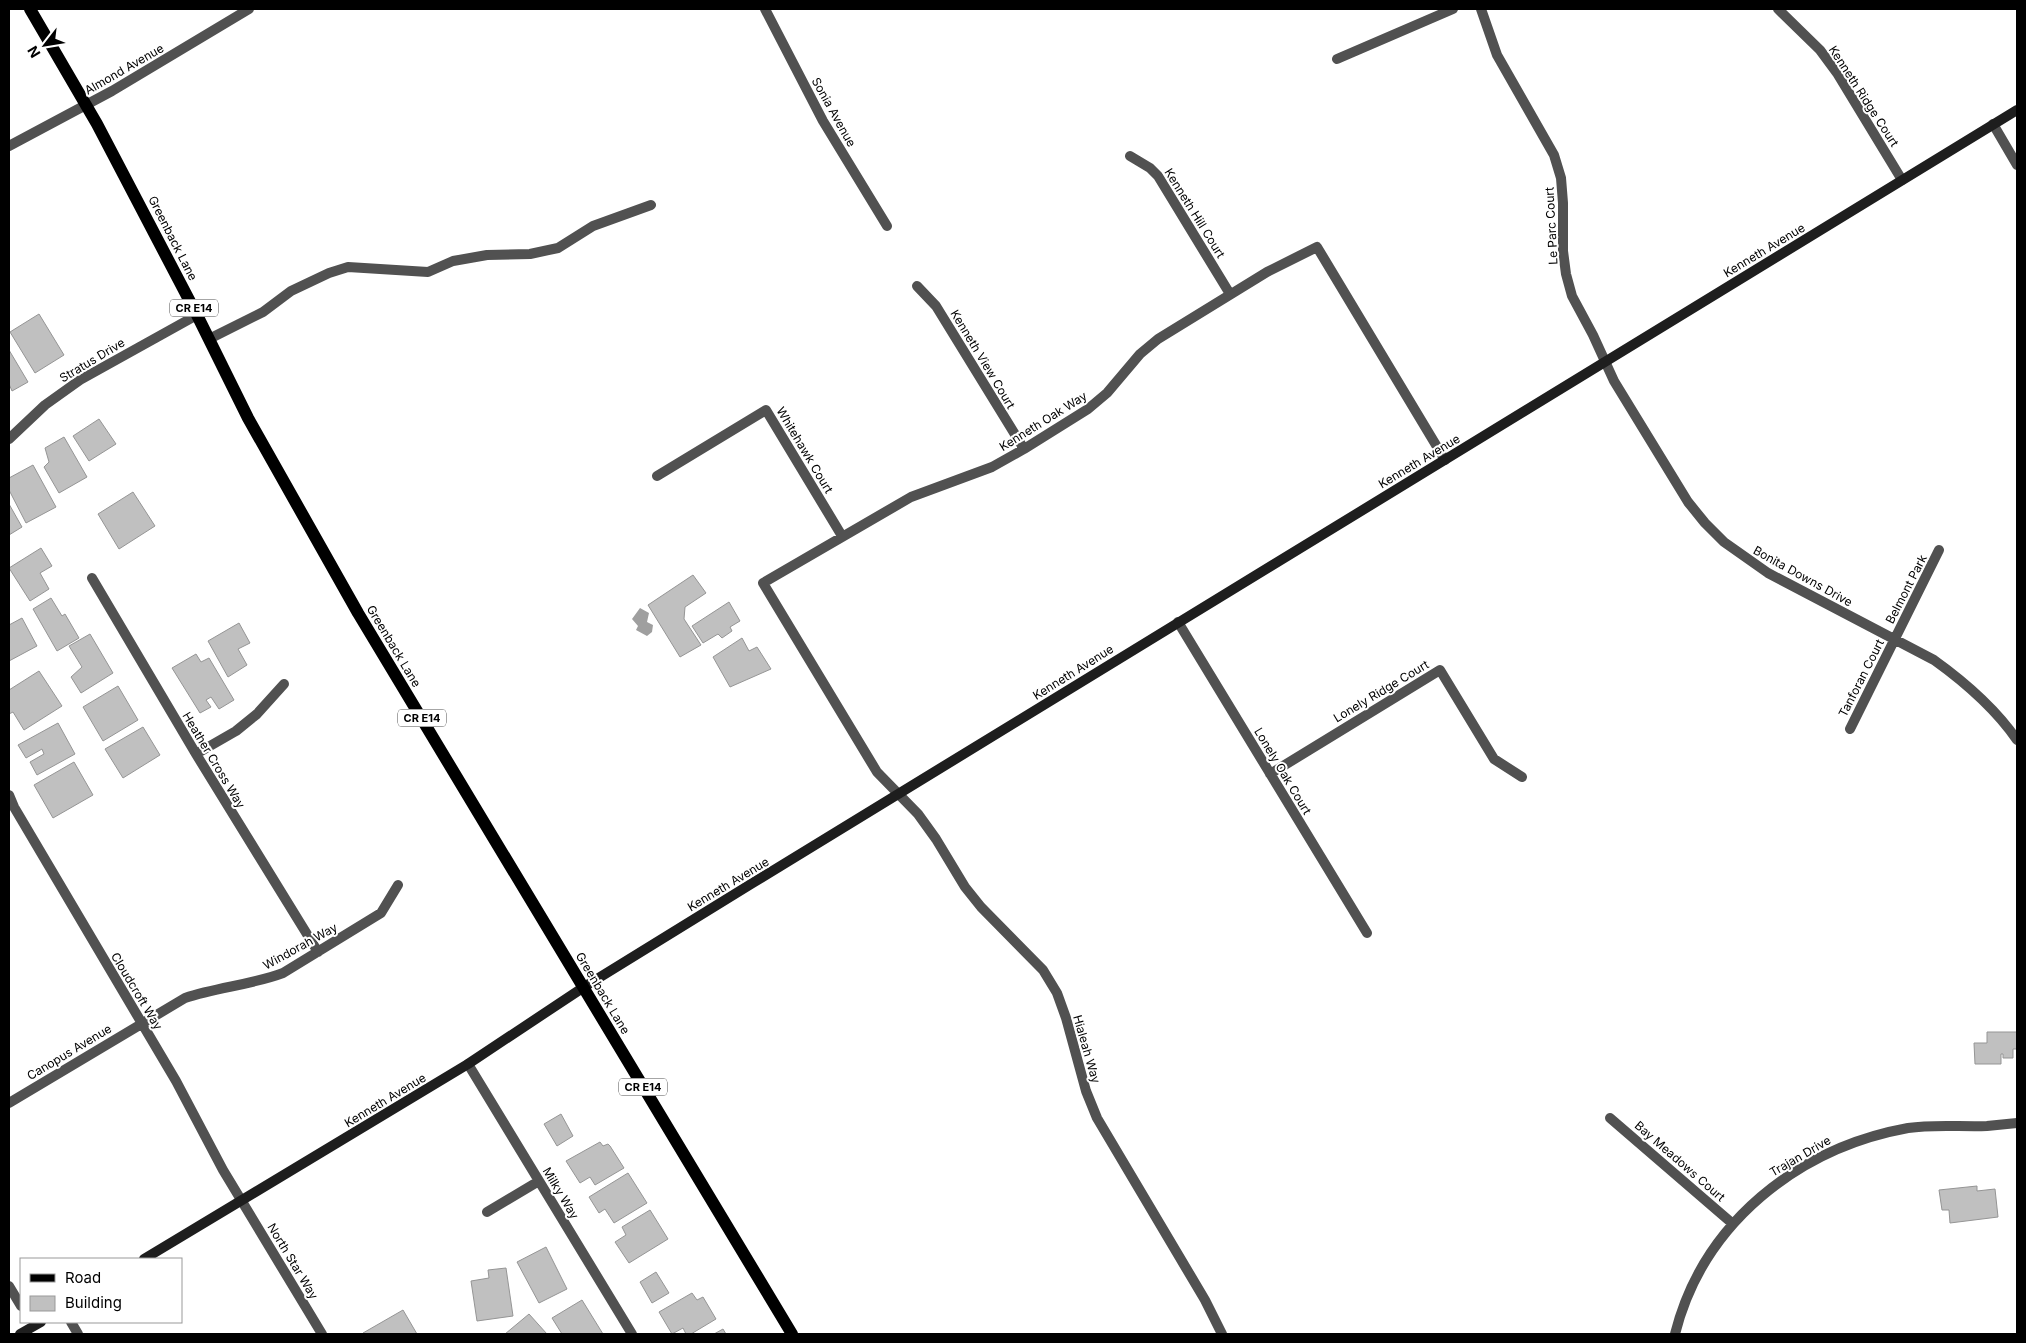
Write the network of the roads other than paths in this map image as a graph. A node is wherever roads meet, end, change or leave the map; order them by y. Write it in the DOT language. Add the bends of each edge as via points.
graph roads {
  1 [pos="30,9"];
  2 [pos="249,9"];
  3 [pos="765,9"];
  4 [pos="1453,9"];
  5 [pos="1482,9"];
  6 [pos="1778,9"];
  7 [pos="1337,59"];
  8 [pos="87,105"];
  9 [pos="2017,110"];
  10 [pos="1993,124"];
  11 [pos="9,146"];
  12 [pos="1130,156"];
  13 [pos="2017,165"];
  14 [pos="1902,180"];
  15 [pos="651,205"];
  16 [pos="887,226"];
  17 [pos="917,286"];
  18 [pos="1230,294"];
  19 [pos="197,315"];
  20 [pos="209,339"];
  21 [pos="1606,362"];
  22 [pos="9,439"];
  23 [pos="1024,449"];
  24 [pos="1445,460"];
  25 [pos="656,476"];
  26 [pos="842,536"];
  27 [pos="1939,550"];
  28 [pos="92,578"];
  29 [pos="1178,622"];
  30 [pos="1895,639"];
  31 [pos="284,684"];
  32 [pos="1850,729"];
  33 [pos="2017,740"];
  34 [pos="196,754"];
  35 [pos="1270,774"];
  36 [pos="1522,778"];
  37 [pos="898,794"];
  38 [pos="9,795"];
  39 [pos="398,885"];
  40 [pos="1367,933"];
  41 [pos="318,952"];
  42 [pos="584,987"];
  43 [pos="142,1023"];
  44 [pos="468,1064"];
  45 [pos="9,1103"];
  46 [pos="1610,1118"];
  47 [pos="2017,1123"];
  48 [pos="539,1181"];
  49 [pos="243,1200"];
  50 [pos="488,1212"];
  51 [pos="1733,1224"];
  52 [pos="146,1258"];
  53 [pos="9,1286"];
  54 [pos="20,1304"];
  55 [pos="36,1323"];
  56 [pos="72,1323"];
  57 [pos="20,1334"];
  58 [pos="78,1334"];
  59 [pos="322,1334"];
  60 [pos="632,1334"];
  61 [pos="792,1334"];
  62 [pos="1222,1334"];
  63 [pos="1675,1334"];
  1 -- 8 [label="main road, Greenback Lane / CR E14"];
  2 -- 8 [label="street, Almond Avenue"];
  3 -- 16 [label="street, Sonia Avenue" via="823,121"];
  4 -- 7 [label="street"];
  5 -- 21 [label="street, Le Parc Court" via="1497,55 1554,155 1564,203 1566,274 1572,296"];
  6 -- 14 [label="street, Kenneth Ridge Court" via="1820,50 1837,73"];
  8 -- 11 [label="street, Almond Avenue"];
  8 -- 19 [label="main road, Greenback Lane / CR E14"];
  9 -- 10 [label="main road, Kenneth Avenue"];
  10 -- 13 [label="street"];
  10 -- 14 [label="main road, Kenneth Avenue"];
  12 -- 18 [label="street, Kenneth Hill Court" via="1158,176"];
  14 -- 21 [label="main road, Kenneth Avenue"];
  15 -- 20 [label="street" via="593,226 558,248 454,261 428,272 348,267 291,291 263,312"];
  17 -- 23 [label="street, Kenneth View Court" via="936,306"];
  18 -- 23 [label="street, Kenneth Oak Way" via="1158,339 1140,354 1108,393"];
  18 -- 24 [label="street, Kenneth Oak Way" via="1317,246"];
  19 -- 20 [label="main road, Greenback Lane / CR E14"];
  19 -- 22 [label="street, Stratus Drive" via="80,380"];
  20 -- 42 [label="main road, Greenback Lane / CR E14" via="248,418 358,613"];
  21 -- 24 [label="main road, Kenneth Avenue"];
  21 -- 30 [label="street, Bonita Downs Drive" via="1614,381 1681,491 1724,542 1768,573"];
  23 -- 26 [label="street, Kenneth Oak Way" via="992,467 911,497"];
  24 -- 29 [label="main road, Kenneth Avenue"];
  25 -- 26 [label="street, Whitehawk Court" via="766,410"];
  26 -- 37 [label="street, Kenneth Oak Way" via="763,583 877,772"];
  27 -- 30 [label="street, Belmont Park"];
  28 -- 34 [label="street, Heather Cross Way"];
  29 -- 35 [label="street, Lonely Oak Court"];
  29 -- 37 [label="main road, Kenneth Avenue"];
  30 -- 32 [label="street, Tanforan Court"];
  30 -- 33 [label="street, Bonita Downs Drive" via="1959,677 1991,707"];
  31 -- 34 [label="street" via="243,726"];
  34 -- 41 [label="street, Heather Cross Way"];
  35 -- 36 [label="street, Lonely Ridge Court" via="1440,670 1494,759"];
  35 -- 40 [label="street, Lonely Oak Court"];
  37 -- 42 [label="main road, Kenneth Avenue"];
  37 -- 62 [label="street, Hialeah Way" via="918,814 965,887 1034,960 1057,993 1097,1118"];
  38 -- 43 [label="street, Cloudcroft Way"];
  39 -- 41 [label="street, Windorah Way" via="381,913"];
  41 -- 43 [label="street, Windorah Way" via="266,980 209,990 186,998"];
  42 -- 44 [label="main road, Kenneth Avenue"];
  42 -- 61 [label="main road, Greenback Lane / CR E14"];
  43 -- 45 [label="street, Canopus Avenue"];
  43 -- 49 [label="street, Cloudcroft Way" via="223,1170"];
  44 -- 48 [label="street, Milky Way"];
  44 -- 49 [label="main road, Kenneth Avenue"];
  46 -- 51 [label="street, Bay Meadows Court"];
  47 -- 51 [label="street, Trajan Drive" via="1910,1128 1850,1144 1791,1173"];
  48 -- 50 [label="street"];
  48 -- 60 [label="street, Milky Way"];
  49 -- 52 [label="main road, Kenneth Avenue"];
  49 -- 59 [label="street, North Star Way"];
  51 -- 63 [label="street, Trajan Drive" via="1700,1270"];
  53 -- 54 [label="street"];
  55 -- 57 [label="main road"];
  56 -- 58 [label="street"];
}
